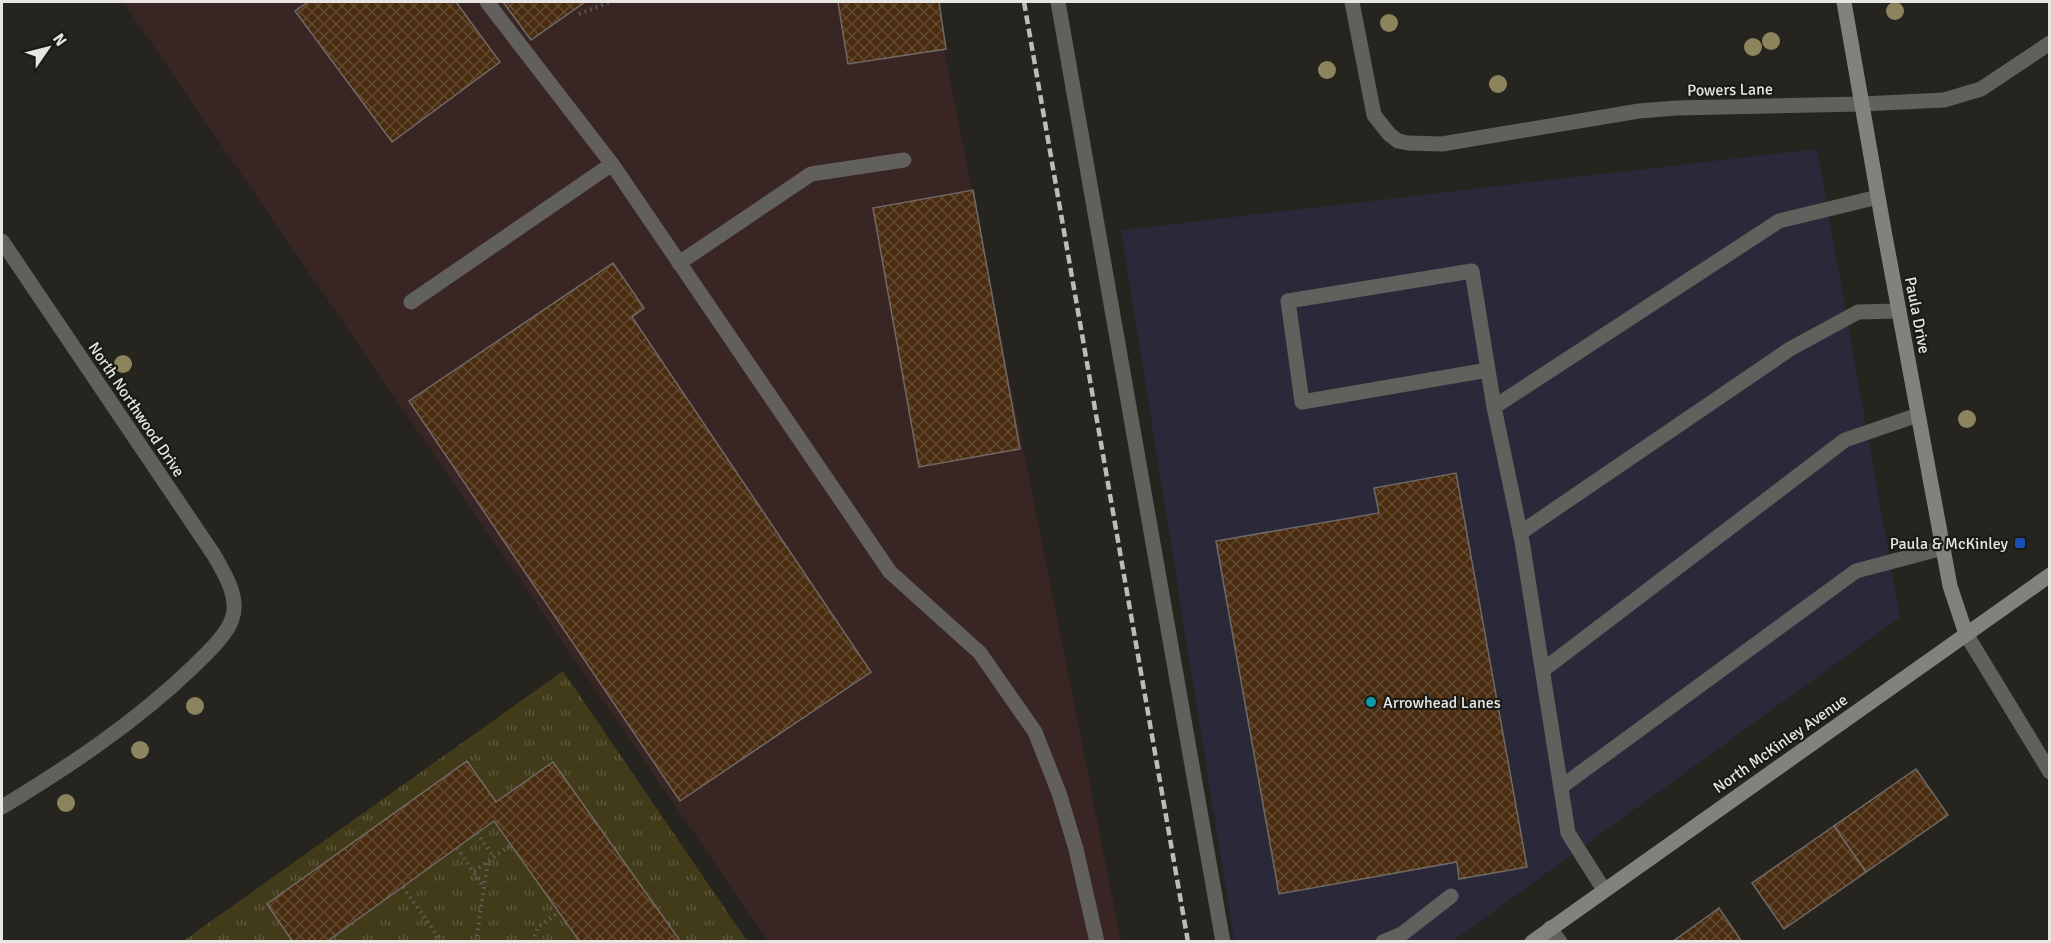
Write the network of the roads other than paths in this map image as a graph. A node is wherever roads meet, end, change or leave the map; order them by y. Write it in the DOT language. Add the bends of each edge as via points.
graph roads {
  1 [pos="487,2"];
  2 [pos="1058,2"];
  3 [pos="1352,2"];
  4 [pos="1844,2"];
  5 [pos="2049,43"];
  6 [pos="1862,104"];
  7 [pos="904,160"];
  8 [pos="612,164"];
  9 [pos="1878,197"];
  10 [pos="2,242"];
  11 [pos="679,263"];
  12 [pos="411,302"];
  13 [pos="1899,310"];
  14 [pos="1488,370"];
  15 [pos="1494,407"];
  16 [pos="1918,415"];
  17 [pos="1520,533"];
  18 [pos="1943,548"];
  19 [pos="2049,575"];
  20 [pos="1966,634"];
  21 [pos="1543,670"];
  22 [pos="2049,772"];
  23 [pos="1561,787"];
  24 [pos="2,807"];
  25 [pos="1604,890"];
  26 [pos="1451,896"];
  27 [pos="1550,928"];
  28 [pos="1404,938"];
  29 [pos="1097,942"];
  30 [pos="1223,942"];
  31 [pos="1383,942"];
  32 [pos="1532,942"];
  33 [pos="1560,942"];
  1 -- 8 [label="street"];
  2 -- 30 [label="street"];
  3 -- 6 [label="street, Powers Lane" via="1374,115 1398,141 1442,144 1657,109"];
  4 -- 6 [label="street, Paula Drive"];
  5 -- 6 [label="street, Powers Lane" via="1981,89 1944,100"];
  6 -- 9 [label="street, Paula Drive"];
  7 -- 11 [label="street" via="811,174"];
  8 -- 11 [label="street"];
  8 -- 12 [label="street"];
  9 -- 13 [label="street, Paula Drive"];
  9 -- 15 [label="street" via="1779,220"];
  10 -- 24 [label="street, North Northwood Drive" via="214,555 231,586 234,601 232,619 214,647 178,681 127,724"];
  11 -- 29 [label="street" via="890,572 980,653 1035,732 1076,849"];
  13 -- 16 [label="street, Paula Drive"];
  13 -- 17 [label="street" via="1858,312 1790,349"];
  14 -- 14 [label="street" via="1472,271 1288,301 1302,402"];
  14 -- 15 [label="street"];
  15 -- 17 [label="street"];
  16 -- 18 [label="street, Paula Drive"];
  16 -- 21 [label="street" via="1845,440"];
  17 -- 21 [label="street"];
  18 -- 20 [label="street, Paula Drive" via="1950,586"];
  18 -- 23 [label="street" via="1856,571"];
  19 -- 20 [label="street, North McKinley Avenue"];
  20 -- 22 [label="street"];
  20 -- 25 [label="street, North McKinley Avenue"];
  21 -- 23 [label="street"];
  23 -- 25 [label="street" via="1568,833"];
  25 -- 27 [label="street, North McKinley Avenue"];
  26 -- 28 [label="street"];
  27 -- 32 [label="street, North McKinley Avenue"];
  27 -- 33 [label="street"];
  28 -- 31 [label="street"];
}
